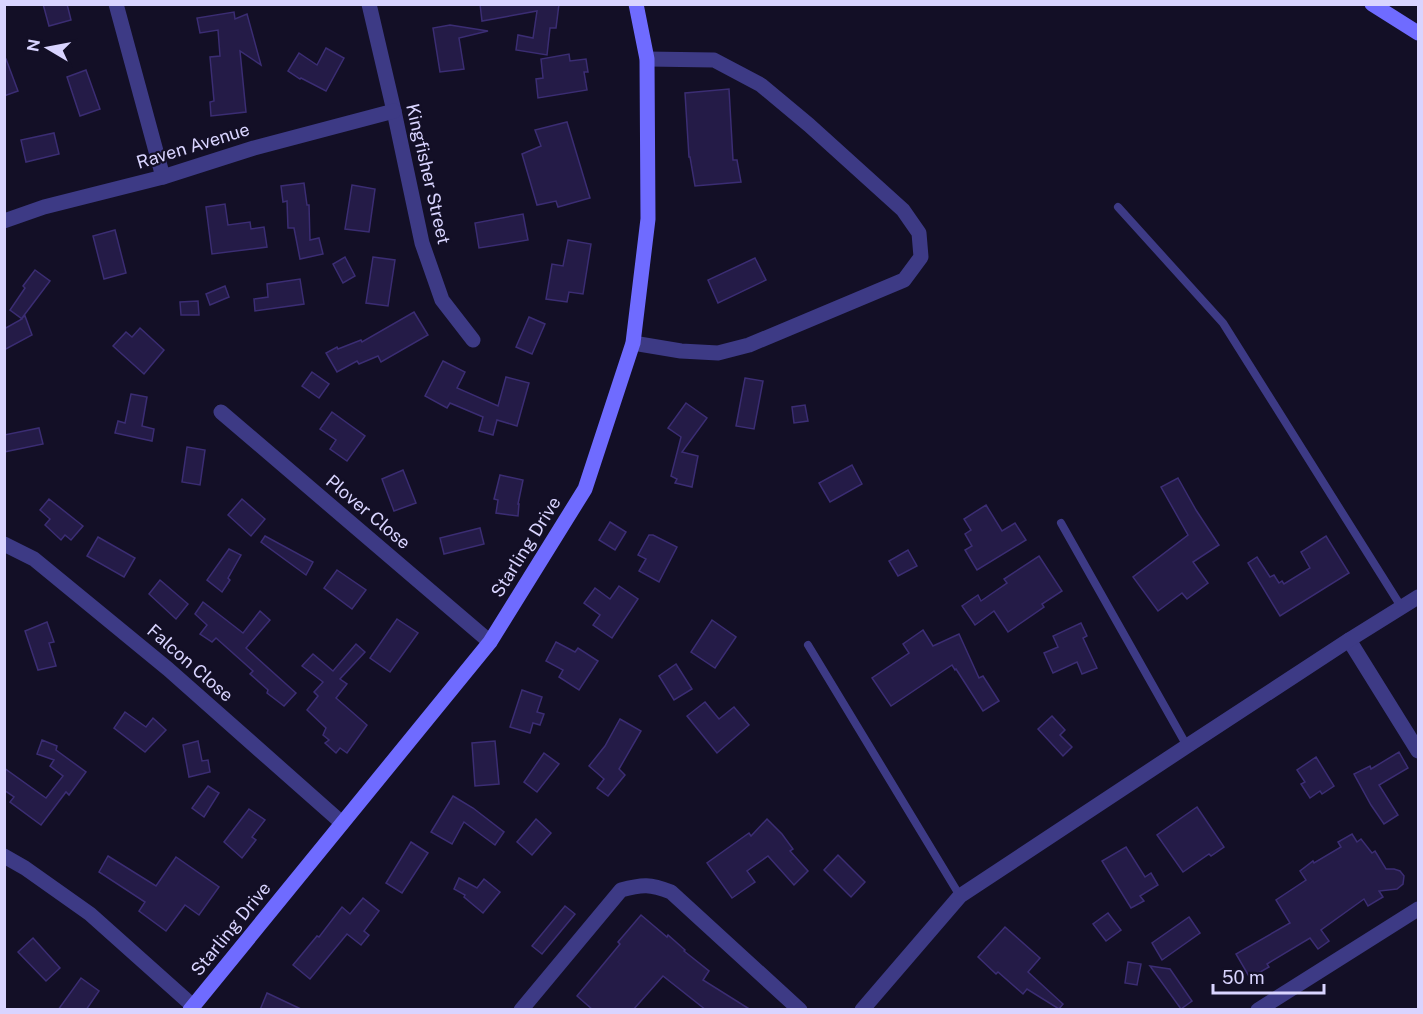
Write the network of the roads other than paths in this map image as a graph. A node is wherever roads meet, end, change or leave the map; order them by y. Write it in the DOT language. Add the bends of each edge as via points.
graph roads {
  1 [pos="116,4"];
  2 [pos="369,4"];
  3 [pos="636,4"];
  4 [pos="1372,4"];
  5 [pos="1419,33"];
  6 [pos="647,59"];
  7 [pos="394,111"];
  8 [pos="163,177"];
  9 [pos="1118,207"];
  10 [pos="4,221"];
  11 [pos="473,340"];
  12 [pos="633,343"];
  13 [pos="221,412"];
  14 [pos="1061,523"];
  15 [pos="4,544"];
  16 [pos="1419,597"];
  17 [pos="1402,608"];
  18 [pos="1349,640"];
  19 [pos="490,642"];
  20 [pos="808,645"];
  21 [pos="1187,746"];
  22 [pos="1419,751"];
  23 [pos="342,824"];
  24 [pos="4,856"];
  25 [pos="960,896"];
  26 [pos="1419,909"];
  27 [pos="192,1008"];
  28 [pos="520,1010"];
  29 [pos="800,1010"];
  30 [pos="862,1010"];
  31 [pos="1258,1010"];
  1 -- 8 [label="street"];
  2 -- 7 [label="street, Kingfisher Street"];
  3 -- 6 [label="street, Starling Drive"];
  4 -- 5 [label="street"];
  6 -- 12 [label="street, Starling Drive" via="648,219"];
  6 -- 12 [label="street" via="714,60 761,85 903,210 919,233 921,257 904,280 749,345 718,353"];
  7 -- 8 [label="street, Raven Avenue"];
  7 -- 11 [label="street, Kingfisher Street" via="422,243 442,300"];
  8 -- 10 [label="street, Raven Avenue"];
  9 -- 17 [label="lane" via="1223,323"];
  12 -- 19 [label="street, Starling Drive" via="585,489"];
  13 -- 19 [label="street, Plover Close"];
  14 -- 21 [label="lane"];
  15 -- 23 [label="street, Falcon Close" via="34,559 168,669"];
  16 -- 17 [label="street"];
  17 -- 18 [label="street"];
  18 -- 21 [label="street"];
  18 -- 22 [label="street"];
  19 -- 23 [label="street, Starling Drive"];
  20 -- 25 [label="lane"];
  21 -- 25 [label="street"];
  23 -- 27 [label="street, Starling Drive"];
  24 -- 27 [label="street" via="90,914"];
  25 -- 30 [label="street"];
  26 -- 31 [label="street"];
  28 -- 29 [label="street" via="621,890 640,885 671,892"];
}
